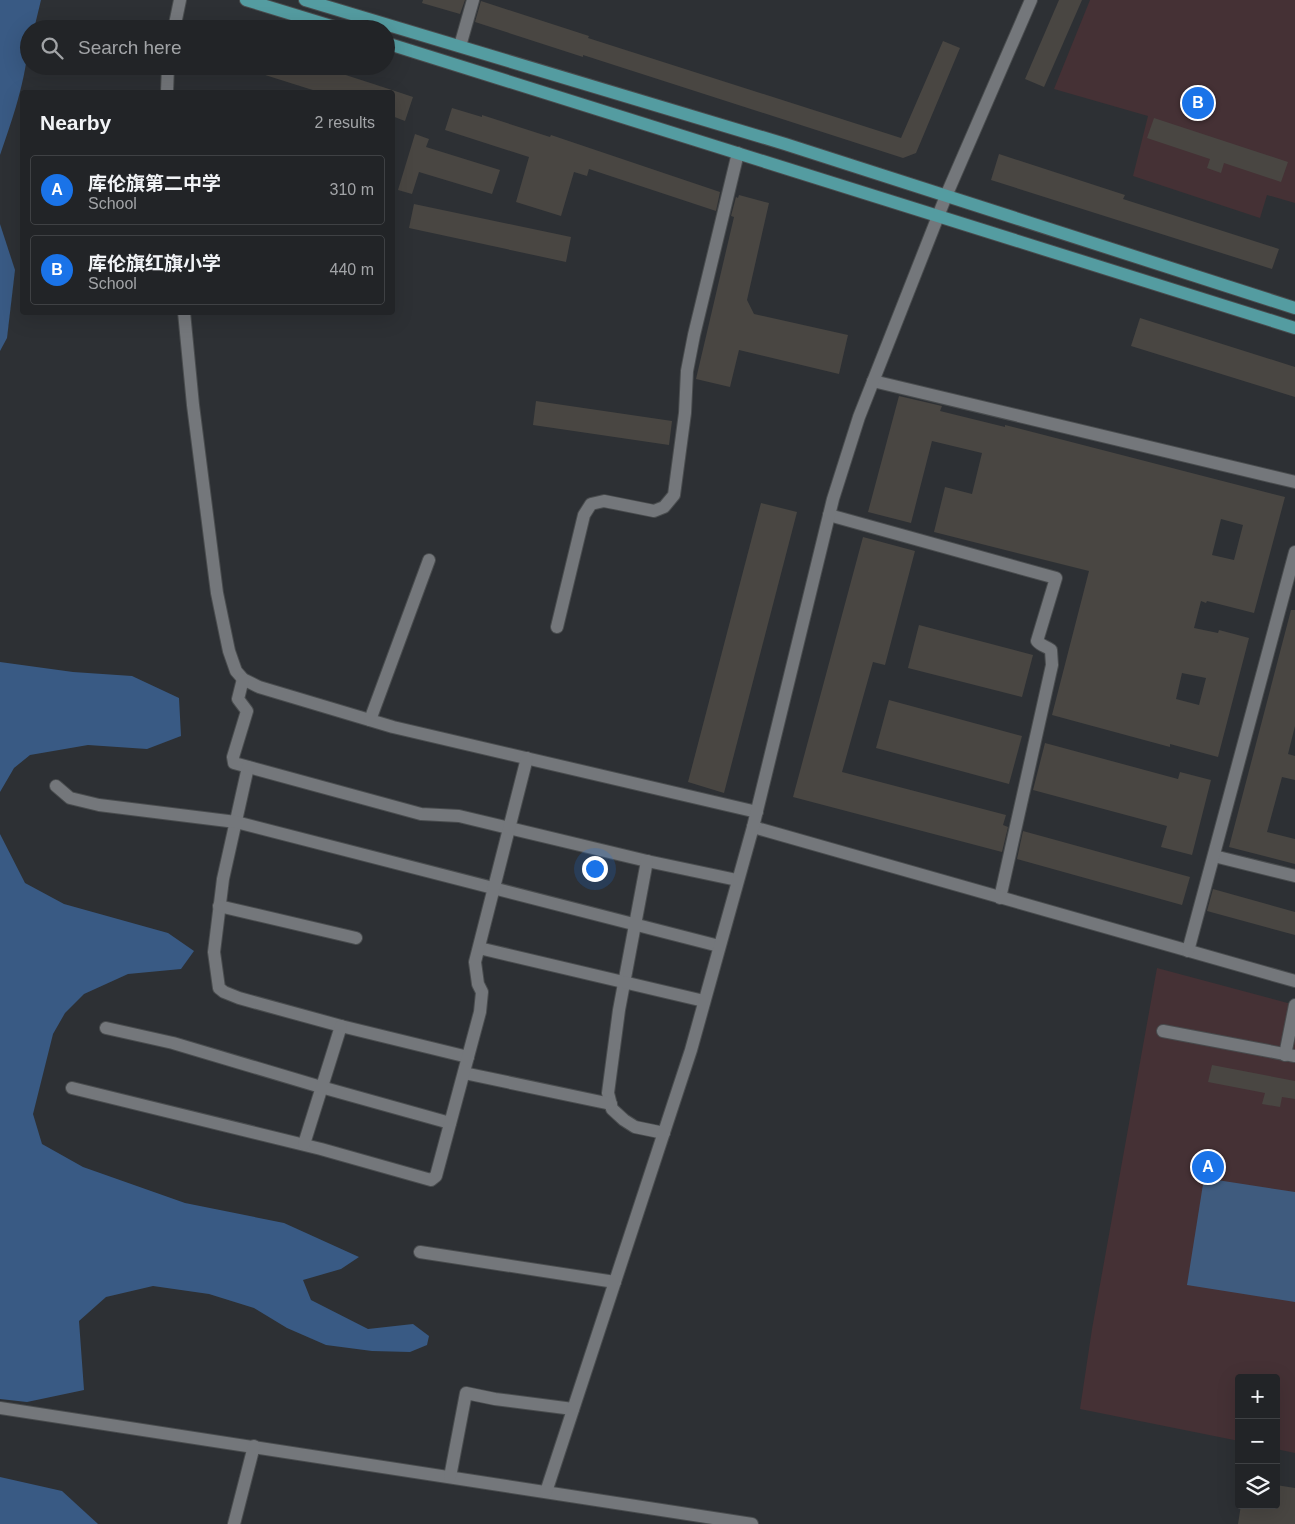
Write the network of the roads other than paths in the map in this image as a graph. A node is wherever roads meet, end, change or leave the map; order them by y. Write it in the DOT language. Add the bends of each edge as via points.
graph roads {
  1 [pos="180,0"];
  2 [pos="246,0"];
  3 [pos="305,0"];
  4 [pos="474,0"];
  5 [pos="1031,0"];
  6 [pos="333,4"];
  7 [pos="176,20"];
  8 [pos="312,20"];
  9 [pos="381,20"];
  10 [pos="395,25"];
  11 [pos="395,45"];
  12 [pos="460,46"];
  13 [pos="168,75"];
  14 [pos="167,90"];
  15 [pos="738,153"];
  16 [pos="946,196"];
  17 [pos="938,216"];
  18 [pos="1295,308"];
  19 [pos="184,315"];
  20 [pos="1295,328"];
  21 [pos="873,381"];
  22 [pos="1295,482"];
  23 [pos="829,515"];
  24 [pos="1295,552"];
  25 [pos="429,560"];
  26 [pos="557,627"];
  27 [pos="243,679"];
  28 [pos="370,720"];
  29 [pos="527,758"];
  30 [pos="248,767"];
  31 [pos="56,786"];
  32 [pos="757,812"];
  33 [pos="236,822"];
  34 [pos="753,827"];
  35 [pos="510,828"];
  36 [pos="1214,856"];
  37 [pos="647,861"];
  38 [pos="1295,876"];
  39 [pos="738,880"];
  40 [pos="494,888"];
  41 [pos="1000,898"];
  42 [pos="219,906"];
  43 [pos="635,924"];
  44 [pos="356,938"];
  45 [pos="719,946"];
  46 [pos="479,948"];
  47 [pos="1188,951"];
  48 [pos="1295,981"];
  49 [pos="624,983"];
  50 [pos="704,1001"];
  51 [pos="1295,1005"];
  52 [pos="341,1026"];
  53 [pos="106,1028"];
  54 [pos="1163,1031"];
  55 [pos="1290,1056"];
  56 [pos="468,1057"];
  57 [pos="464,1073"];
  58 [pos="322,1087"];
  59 [pos="72,1088"];
  60 [pos="611,1104"];
  61 [pos="450,1123"];
  62 [pos="664,1133"];
  63 [pos="304,1144"];
  64 [pos="420,1252"];
  65 [pos="615,1282"];
  66 [pos="0,1408"];
  67 [pos="573,1409"];
  68 [pos="254,1446"];
  69 [pos="450,1477"];
  70 [pos="546,1492"];
  71 [pos="234,1524"];
  72 [pos="752,1524"];
  1 -- 7 [label="street"];
  2 -- 8 [label="main road"];
  3 -- 6 [label="main road"];
  4 -- 12 [label="street"];
  5 -- 16 [label="street"];
  6 -- 9 [label="main road"];
  10 -- 12 [label="main road"];
  11 -- 15 [label="main road"];
  12 -- 16 [label="main road" via="786,144"];
  13 -- 14 [label="street"];
  15 -- 17 [label="main road"];
  15 -- 26 [label="street" via="687,371 674,495 664,507 654,511 604,501 591,504 584,516"];
  16 -- 17 [label="street"];
  16 -- 18 [label="main road"];
  17 -- 20 [label="main road"];
  17 -- 21 [label="street"];
  19 -- 27 [label="street" via="217,593 229,651 236,672"];
  21 -- 22 [label="street"];
  21 -- 23 [label="street" via="843,463"];
  23 -- 32 [label="street"];
  23 -- 41 [label="street" via="1056,578 1037,641 1051,650 1052,665"];
  24 -- 36 [label="street"];
  25 -- 28 [label="street"];
  27 -- 28 [label="street" via="259,687"];
  27 -- 30 [label="street" via="238,699 247,710 233,757 234,764"];
  28 -- 29 [label="street"];
  29 -- 32 [label="street"];
  29 -- 35 [label="street"];
  30 -- 33 [label="street"];
  30 -- 35 [label="street" via="421,814 459,816"];
  31 -- 33 [label="street" via="70,798 99,806"];
  32 -- 34 [label="street"];
  33 -- 40 [label="street"];
  33 -- 42 [label="street"];
  34 -- 39 [label="street"];
  34 -- 41 [label="street"];
  35 -- 37 [label="street"];
  35 -- 40 [label="street"];
  36 -- 38 [label="street"];
  36 -- 47 [label="street"];
  37 -- 39 [label="street"];
  37 -- 43 [label="street"];
  39 -- 45 [label="street"];
  40 -- 43 [label="street"];
  40 -- 46 [label="street"];
  41 -- 47 [label="street"];
  42 -- 44 [label="street"];
  42 -- 52 [label="street" via="214,952 219,988 239,998"];
  43 -- 45 [label="street"];
  43 -- 49 [label="street"];
  45 -- 50 [label="street"];
  46 -- 49 [label="street"];
  46 -- 56 [label="street" via="475,962 482,992 480,1012"];
  47 -- 48 [label="street"];
  49 -- 50 [label="street"];
  49 -- 60 [label="street" via="608,1093"];
  50 -- 62 [label="street"];
  51 -- 55 [label="street"];
  52 -- 56 [label="street"];
  52 -- 58 [label="street"];
  53 -- 58 [label="street" via="173,1043"];
  54 -- 55 [label="street"];
  56 -- 57 [label="street"];
  57 -- 60 [label="street"];
  57 -- 61 [label="street"];
  58 -- 61 [label="street"];
  58 -- 63 [label="street"];
  59 -- 63 [label="street"];
  60 -- 62 [label="street" via="612,1109 635,1127"];
  61 -- 63 [label="street" via="436,1176 431,1180"];
  62 -- 65 [label="street"];
  64 -- 65 [label="street"];
  65 -- 67 [label="street"];
  66 -- 68 [label="street"];
  67 -- 69 [label="street" via="466,1393"];
  67 -- 70 [label="street"];
  68 -- 69 [label="street"];
  68 -- 71 [label="street"];
  69 -- 70 [label="street"];
  70 -- 72 [label="street"];
}
